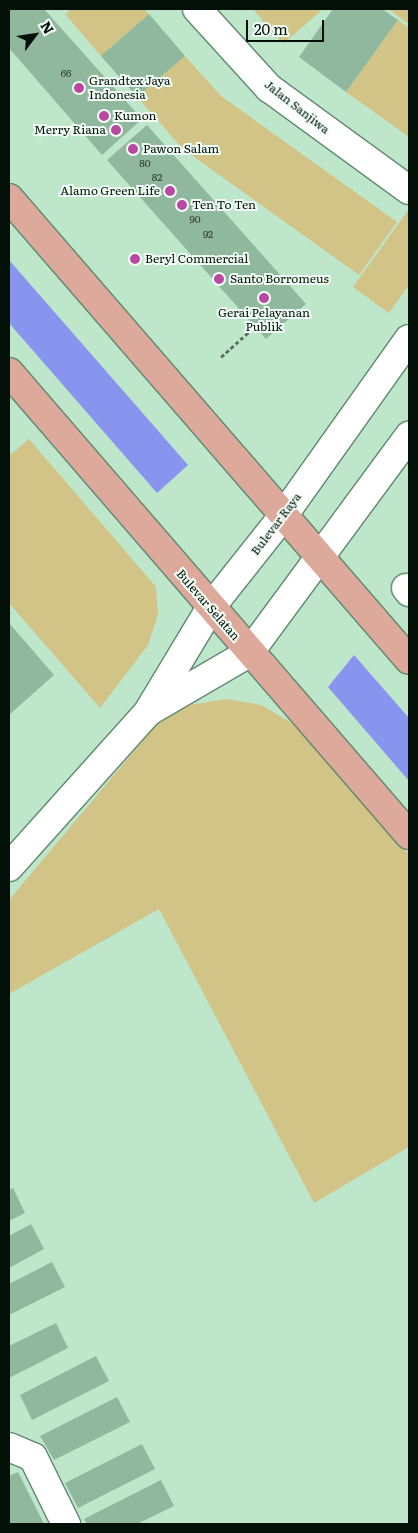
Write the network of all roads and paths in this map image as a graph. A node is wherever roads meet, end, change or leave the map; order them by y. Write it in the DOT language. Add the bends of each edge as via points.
graph roads {
  1 [pos="197,9"];
  2 [pos="409,190"];
  3 [pos="9,198"];
  4 [pos="250,331"];
  5 [pos="409,339"];
  6 [pos="220,356"];
  7 [pos="9,372"];
  8 [pos="409,436"];
  9 [pos="283,516"];
  10 [pos="320,559"];
  11 [pos="211,607"];
  12 [pos="249,653"];
  13 [pos="409,660"];
  14 [pos="148,712"];
  15 [pos="409,835"];
  16 [pos="10,862"];
  17 [pos="9,1447"];
  18 [pos="66,1524"];
  1 -- 2 [label="street, Jalan Sanjiwa" via="269,88"];
  3 -- 9 [label="main road"];
  4 -- 6 [label="path"];
  5 -- 9 [label="street, Bulevar Raya"];
  7 -- 11 [label="main road, Bulevar Selatan"];
  8 -- 10 [label="street, Bulevar Raya"];
  9 -- 10 [label="main road"];
  9 -- 11 [label="street, Bulevar Raya"];
  10 -- 12 [label="street, Bulevar Raya"];
  10 -- 13 [label="main road"];
  11 -- 12 [label="main road, Bulevar Selatan"];
  11 -- 14 [label="street, Bulevar Raya"];
  12 -- 14 [label="street, Bulevar Raya"];
  12 -- 15 [label="main road, Bulevar Selatan"];
  14 -- 16 [label="street, Bulevar Raya"];
  17 -- 18 [label="street" via="33,1457"];
}
